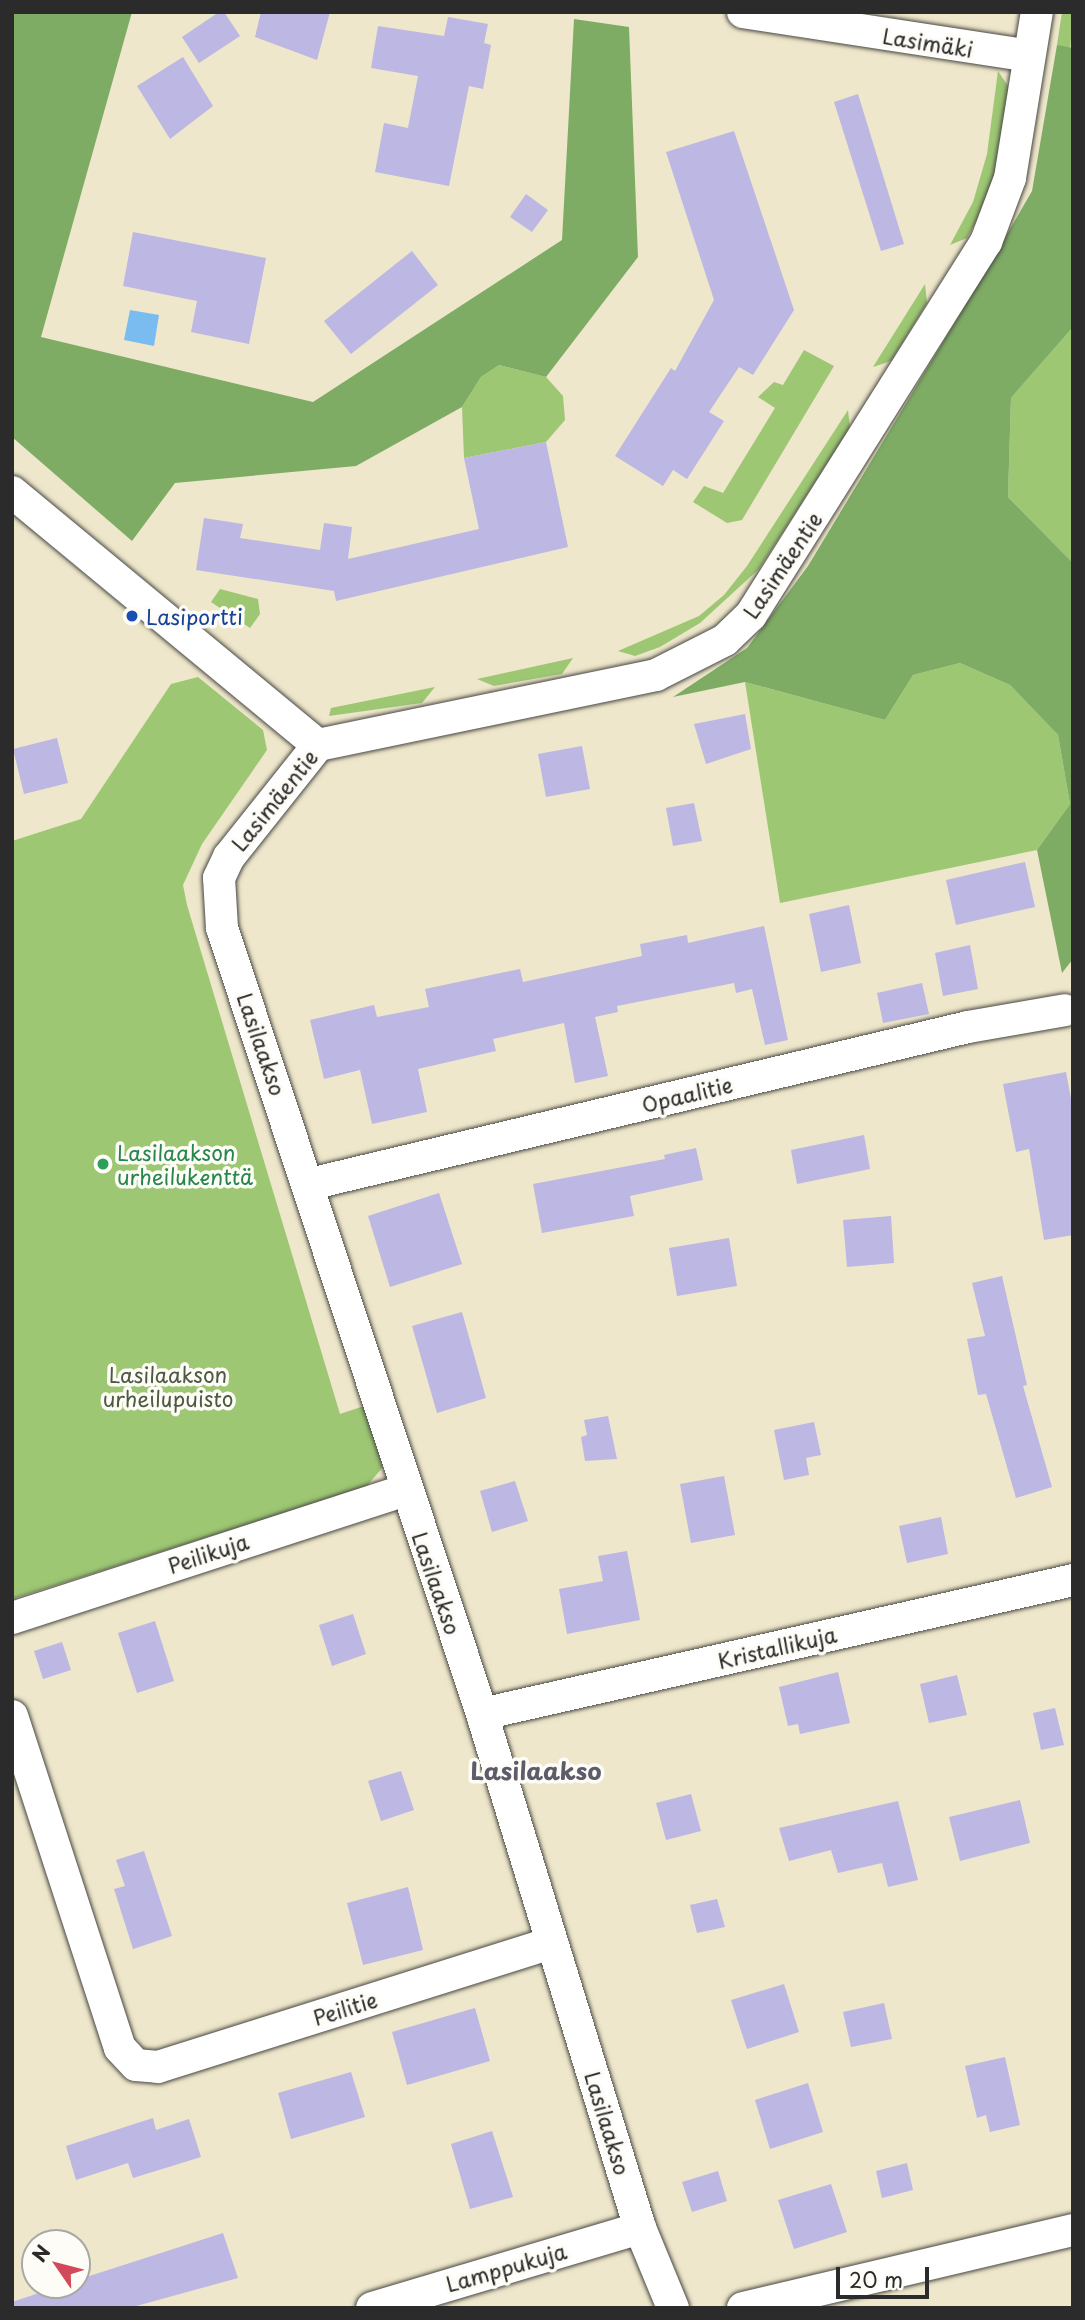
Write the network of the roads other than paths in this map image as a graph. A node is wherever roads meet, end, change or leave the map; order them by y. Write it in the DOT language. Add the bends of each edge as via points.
graph roads {
  1 [pos="743,12"];
  2 [pos="1037,12"];
  3 [pos="1029,56"];
  4 [pos="17,501"];
  5 [pos="318,745"];
  6 [pos="229,857"];
  7 [pos="1065,1010"];
  8 [pos="310,1184"];
  9 [pos="405,1490"];
  10 [pos="1073,1580"];
  11 [pos="12,1618"];
  12 [pos="482,1714"];
  13 [pos="12,1716"];
  14 [pos="552,1943"];
  15 [pos="640,2228"];
  16 [pos="1073,2230"];
  17 [pos="372,2308"];
  18 [pos="673,2308"];
  19 [pos="743,2308"];
  1 -- 3 [label="street, Lasimäki"];
  2 -- 3 [label="street, Lasimäentie"];
  3 -- 5 [label="street, Lasimäentie" via="1010,178 986,242 751,615 725,640 656,675"];
  4 -- 5 [label="street"];
  5 -- 6 [label="street, Lasimäentie"];
  6 -- 8 [label="street, Lasilaakso" via="219,878 222,928"];
  7 -- 8 [label="street, Opaalitie" via="968,1027"];
  8 -- 9 [label="street, Lasilaakso"];
  9 -- 11 [label="street, Peilikuja"];
  9 -- 12 [label="street, Lasilaakso"];
  10 -- 12 [label="street, Kristallikuja"];
  12 -- 14 [label="street, Lasilaakso"];
  13 -- 14 [label="street, Peilitie" via="120,2049 136,2065 158,2067"];
  14 -- 15 [label="street, Lasilaakso"];
  15 -- 17 [label="street, Lamppukuja"];
  15 -- 18 [label="street, Lasilaakso"];
  16 -- 19 [label="street"];
}
